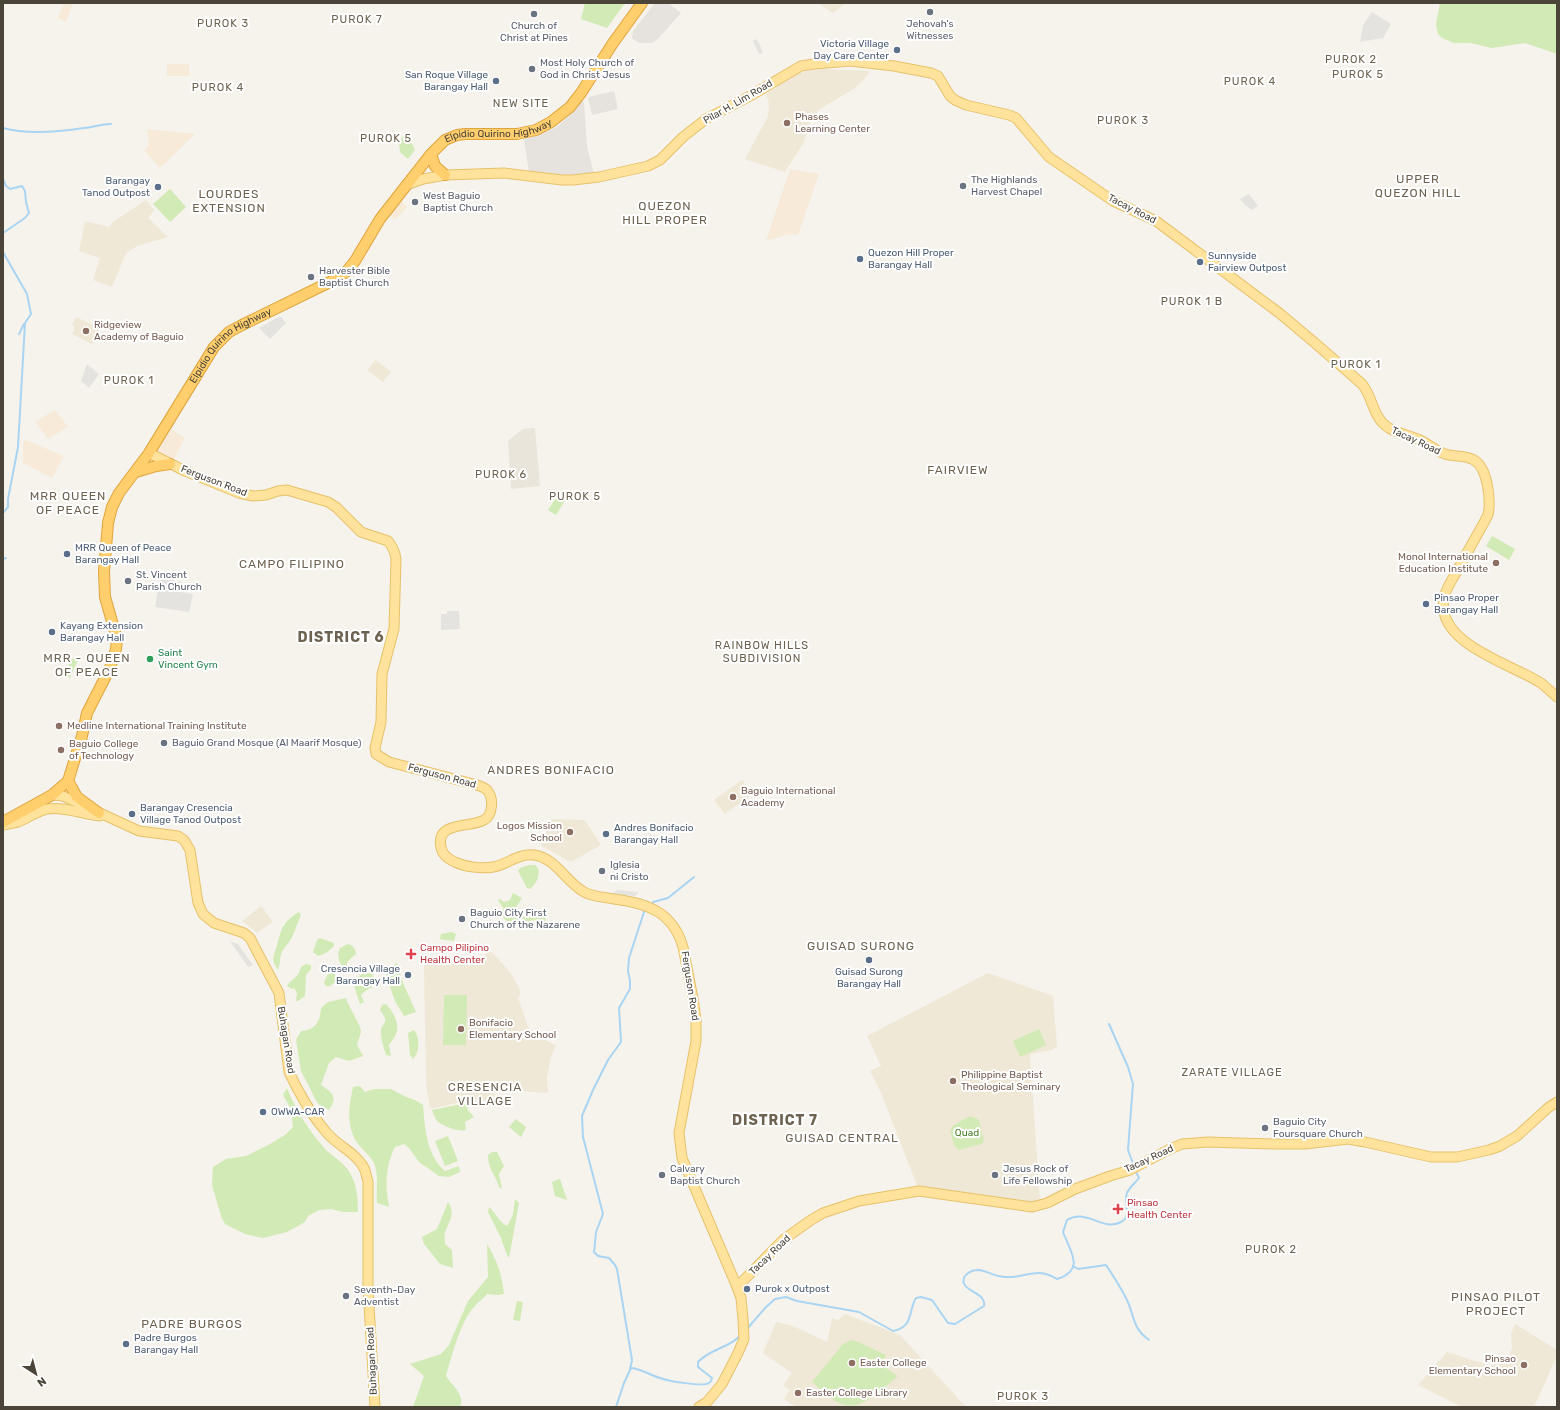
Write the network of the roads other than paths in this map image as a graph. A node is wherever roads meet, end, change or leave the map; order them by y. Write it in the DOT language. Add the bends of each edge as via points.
graph roads {
  1 [pos="642,3"];
  2 [pos="431,154"];
  3 [pos="1049,157"];
  4 [pos="445,175"];
  5 [pos="406,185"];
  6 [pos="149,453"];
  7 [pos="170,464"];
  8 [pos="136,472"];
  9 [pos="1557,697"];
  10 [pos="68,781"];
  11 [pos="52,795"];
  12 [pos="103,815"];
  13 [pos="3,823"];
  14 [pos="1557,1102"];
  15 [pos="737,1287"];
  16 [pos="375,1407"];
  17 [pos="699,1407"];
  1 -- 2 [label="highway, Elpidio Quirino Highway" via="581,93 570,107 551,122 536,130 518,134 458,135 445,140"];
  2 -- 4 [label="highway" via="435,166"];
  2 -- 5 [label="highway, Elpidio Quirino Highway"];
  3 -- 4 [label="main road, Pilar H. Lim Road" via="1016,118 955,100 938,76 932,73 850,61 801,66 706,119 660,160 648,166 574,180 504,173"];
  3 -- 9 [label="main road, Tacay Road" via="1113,201 1156,221 1278,312 1362,384 1375,412 1388,428 1445,454 1464,456 1479,464 1486,481 1488,515 1447,589 1444,611 1452,629 1461,639 1482,653 1540,683"];
  4 -- 5 [label="main road, Pilar H. Lim Road"];
  5 -- 6 [label="highway, Elpidio Quirino Highway" via="380,219 346,272 242,325 220,339"];
  6 -- 7 [label="main road, Ferguson Road"];
  6 -- 8 [label="highway, Elpidio Quirino Highway"];
  7 -- 8 [label="highway"];
  7 -- 15 [label="main road, Ferguson Road" via="253,496 287,490 328,502 361,532 391,544 396,559 395,618 382,674 381,722 374,748 376,754 388,762 477,785 487,790 491,796 490,813 483,821 452,828 443,834 440,845 446,857 472,867 494,867 521,856 541,857 553,864 584,892 645,905 660,912 674,925 681,939 694,998 696,1020 696,1041 679,1133 682,1158"];
  8 -- 10 [label="highway, Elpidio Quirino Highway" via="112,507 108,524 105,591 117,638 116,650 110,668 87,713"];
  10 -- 11 [label="highway, Elpidio Quirino Highway"];
  10 -- 12 [label="highway" via="77,797"];
  11 -- 12 [label="main road, Buhagan Road" via="63,796"];
  11 -- 13 [label="highway, Elpidio Quirino Highway"];
  12 -- 13 [label="main road, Buhagan Road" via="48,809 19,821"];
  12 -- 16 [label="main road, Buhagan Road" via="139,831 178,836 184,840 190,850 198,903 203,914 214,923 244,933 250,938 279,994 289,1072 304,1101 327,1134 357,1159 364,1169 368,1182 368,1288"];
  14 -- 15 [label="main road, Tacay Road" via="1517,1136 1500,1146 1457,1157 1431,1157 1348,1139 1305,1144 1208,1142 1182,1144 1130,1170 1032,1207 919,1191 859,1201 823,1213 811,1220 783,1240"];
  15 -- 17 [label="main road, Ferguson Road" via="741,1298 744,1339 722,1384 707,1402"];
}
